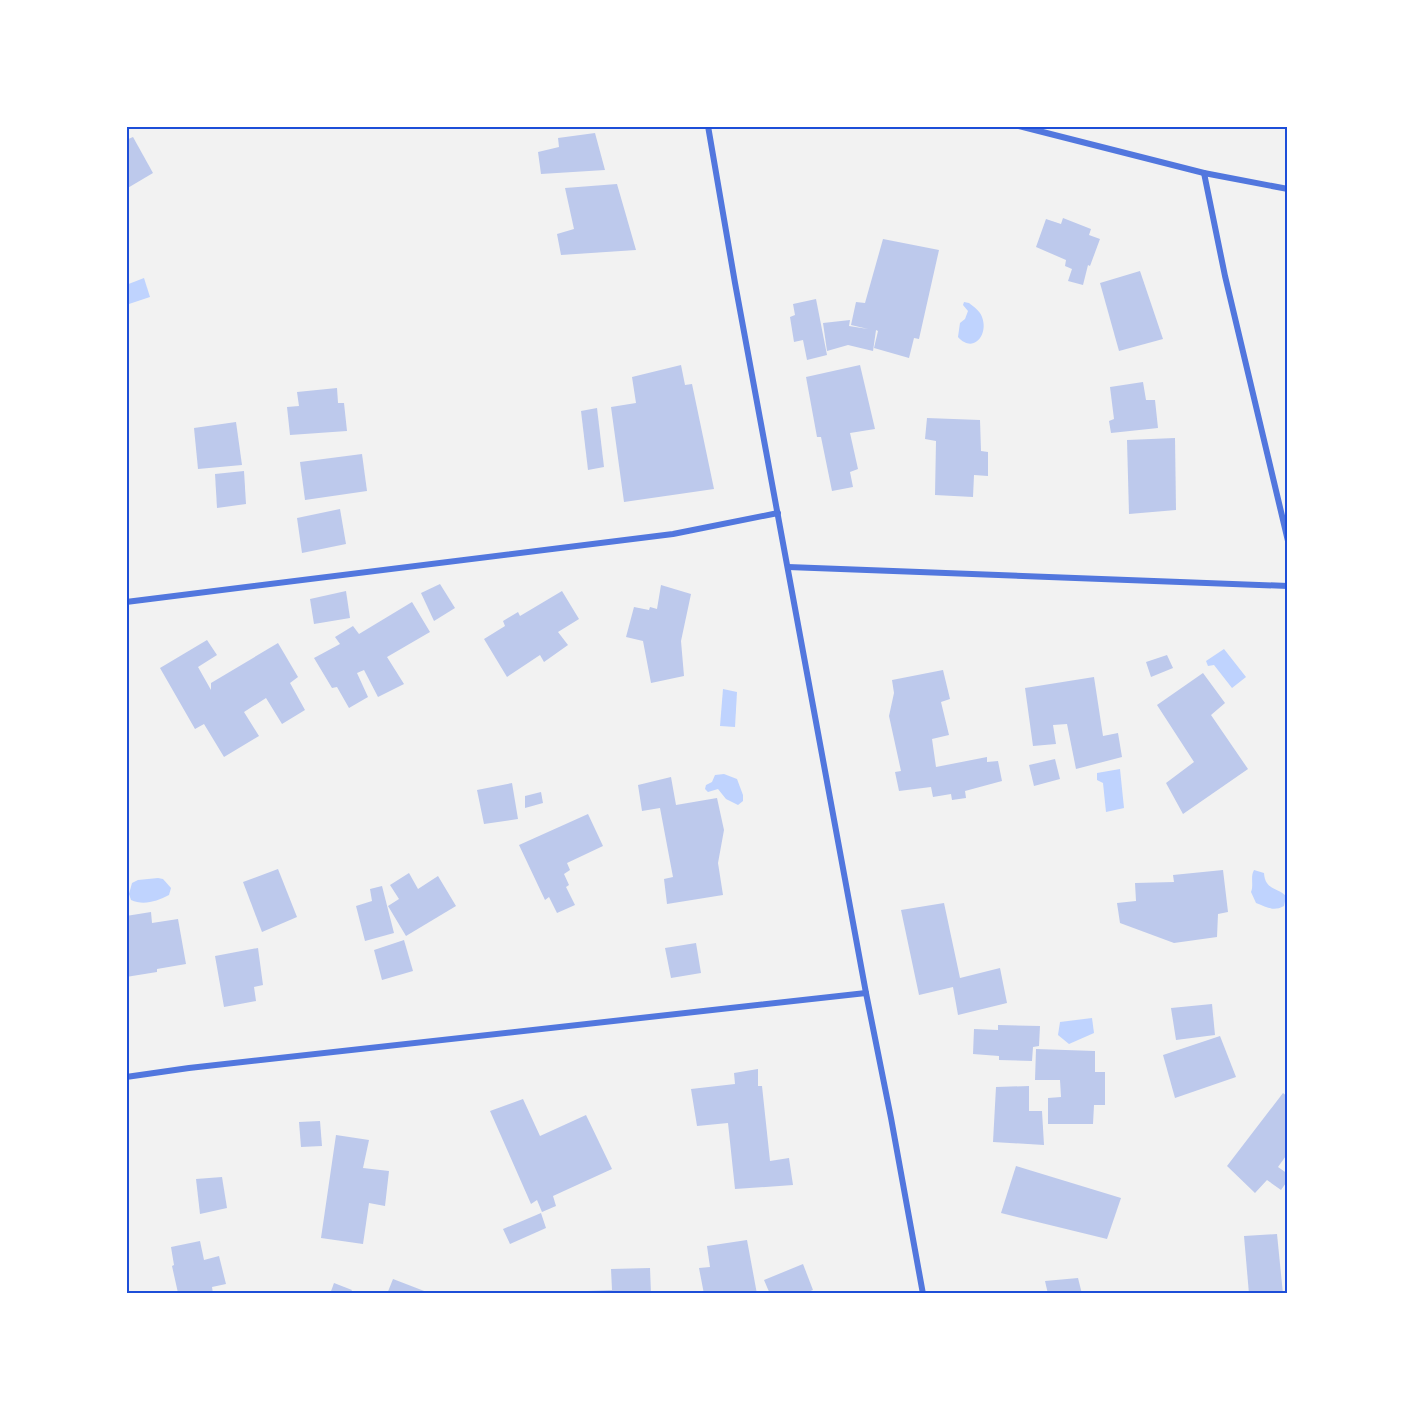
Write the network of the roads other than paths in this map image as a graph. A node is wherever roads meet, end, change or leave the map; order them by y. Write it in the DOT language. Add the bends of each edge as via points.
graph roads {
  1 [pos="708,126"];
  2 [pos="1019,126"];
  3 [pos="1204,173"];
  4 [pos="1288,189"];
  5 [pos="778,513"];
  6 [pos="1288,541"];
  7 [pos="788,567"];
  8 [pos="1288,586"];
  9 [pos="126,602"];
  10 [pos="866,993"];
  11 [pos="126,1077"];
  12 [pos="923,1294"];
  1 -- 5 [label="street"];
  2 -- 3 [label="street"];
  3 -- 4 [label="street"];
  3 -- 6 [label="street"];
  5 -- 7 [label="street"];
  5 -- 9 [label="street" via="673,534"];
  7 -- 8 [label="street"];
  7 -- 10 [label="street"];
  10 -- 11 [label="street"];
  10 -- 12 [label="street"];
}
